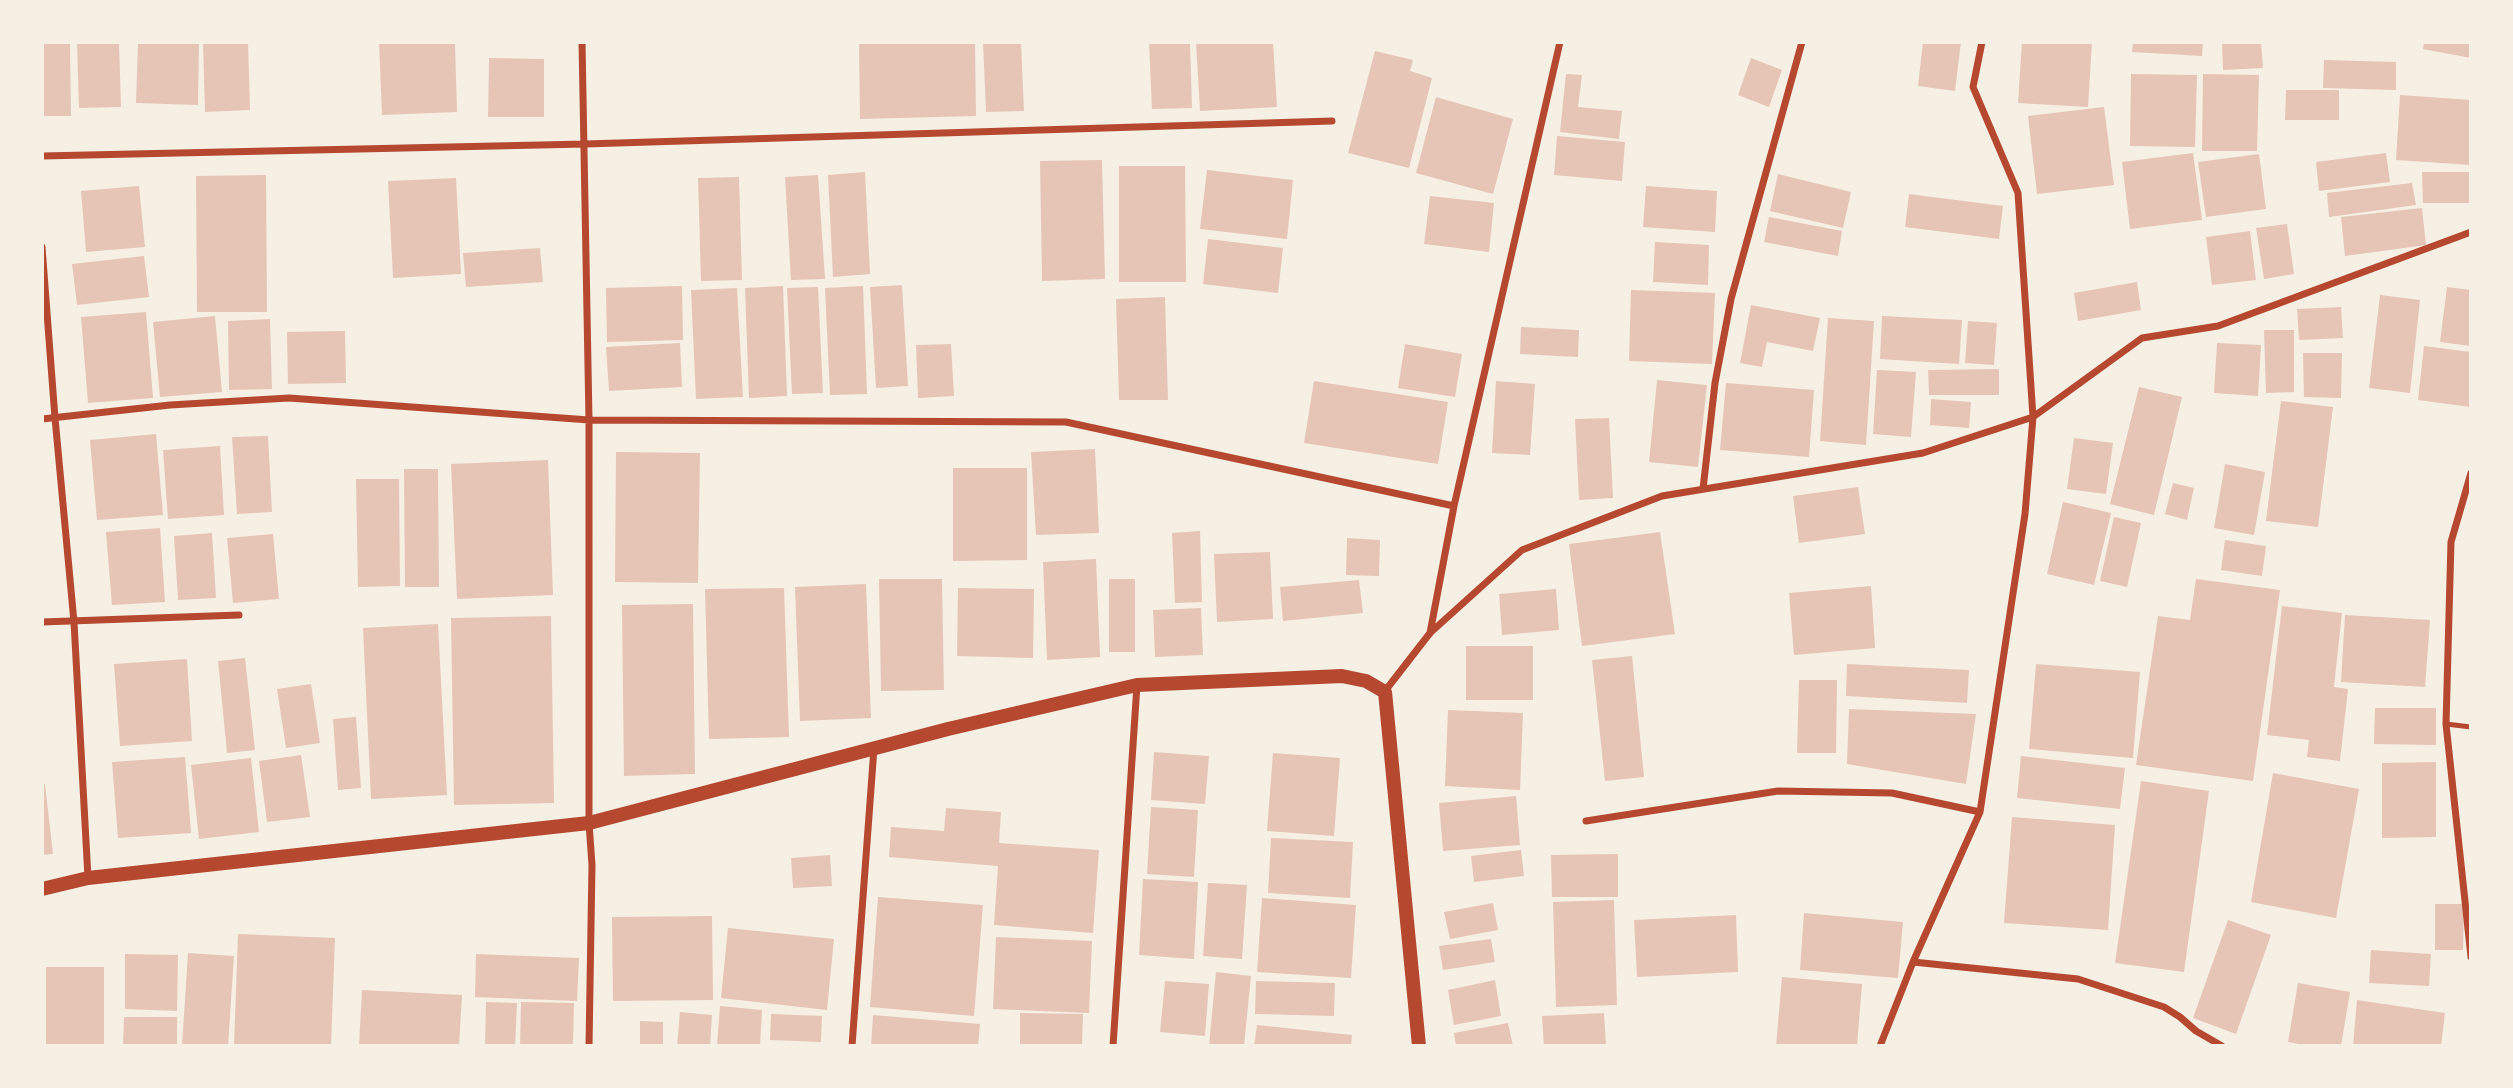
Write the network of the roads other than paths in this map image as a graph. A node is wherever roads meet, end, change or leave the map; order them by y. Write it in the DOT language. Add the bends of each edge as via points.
graph roads {
  1 [pos="582,42"];
  2 [pos="1560,42"];
  3 [pos="1802,42"];
  4 [pos="1982,42"];
  5 [pos="1332,121"];
  6 [pos="584,144"];
  7 [pos="42,156"];
  8 [pos="2471,232"];
  9 [pos="42,247"];
  10 [pos="2033,417"];
  11 [pos="55,418"];
  12 [pos="42,419"];
  13 [pos="589,420"];
  14 [pos="2471,473"];
  15 [pos="1703,489"];
  16 [pos="1454,506"];
  17 [pos="239,615"];
  18 [pos="42,622"];
  19 [pos="74,622"];
  20 [pos="1430,633"];
  21 [pos="1137,685"];
  22 [pos="1385,692"];
  23 [pos="2446,724"];
  24 [pos="2471,727"];
  25 [pos="874,748"];
  26 [pos="1980,812"];
  27 [pos="1586,821"];
  28 [pos="589,823"];
  29 [pos="88,878"];
  30 [pos="42,889"];
  31 [pos="2471,957"];
  32 [pos="1913,962"];
  33 [pos="589,1046"];
  34 [pos="852,1046"];
  35 [pos="1113,1046"];
  36 [pos="1419,1046"];
  37 [pos="1880,1046"];
  38 [pos="2222,1046"];
  1 -- 6 [label="street"];
  2 -- 16 [label="street"];
  3 -- 15 [label="street" via="1731,299"];
  4 -- 10 [label="street" via="1973,86 2018,193"];
  5 -- 6 [label="street"];
  6 -- 7 [label="street"];
  6 -- 13 [label="street"];
  8 -- 10 [label="street" via="2218,326 2142,338"];
  9 -- 11 [label="street"];
  10 -- 15 [label="street" via="1923,453"];
  10 -- 26 [label="street" via="2025,514"];
  11 -- 12 [label="street"];
  11 -- 13 [label="street" via="289,398"];
  11 -- 19 [label="street"];
  13 -- 16 [label="street" via="1066,422"];
  13 -- 28 [label="street"];
  14 -- 23 [label="street" via="2451,542"];
  15 -- 20 [label="street" via="1662,496 1522,550"];
  16 -- 20 [label="street"];
  17 -- 19 [label="street"];
  18 -- 19 [label="street"];
  19 -- 29 [label="street"];
  20 -- 22 [label="street"];
  21 -- 22 [label="main road" via="1342,676 1366,681"];
  21 -- 25 [label="main road"];
  21 -- 35 [label="street"];
  22 -- 36 [label="main road"];
  23 -- 24 [label="lane"];
  23 -- 31 [label="street"];
  25 -- 28 [label="main road"];
  25 -- 34 [label="street"];
  26 -- 27 [label="street" via="1892,793 1777,791"];
  26 -- 32 [label="street"];
  28 -- 29 [label="main road"];
  28 -- 33 [label="street"];
  29 -- 30 [label="main road"];
  32 -- 37 [label="street"];
  32 -- 38 [label="street" via="2078,979 2164,1007"];
}
